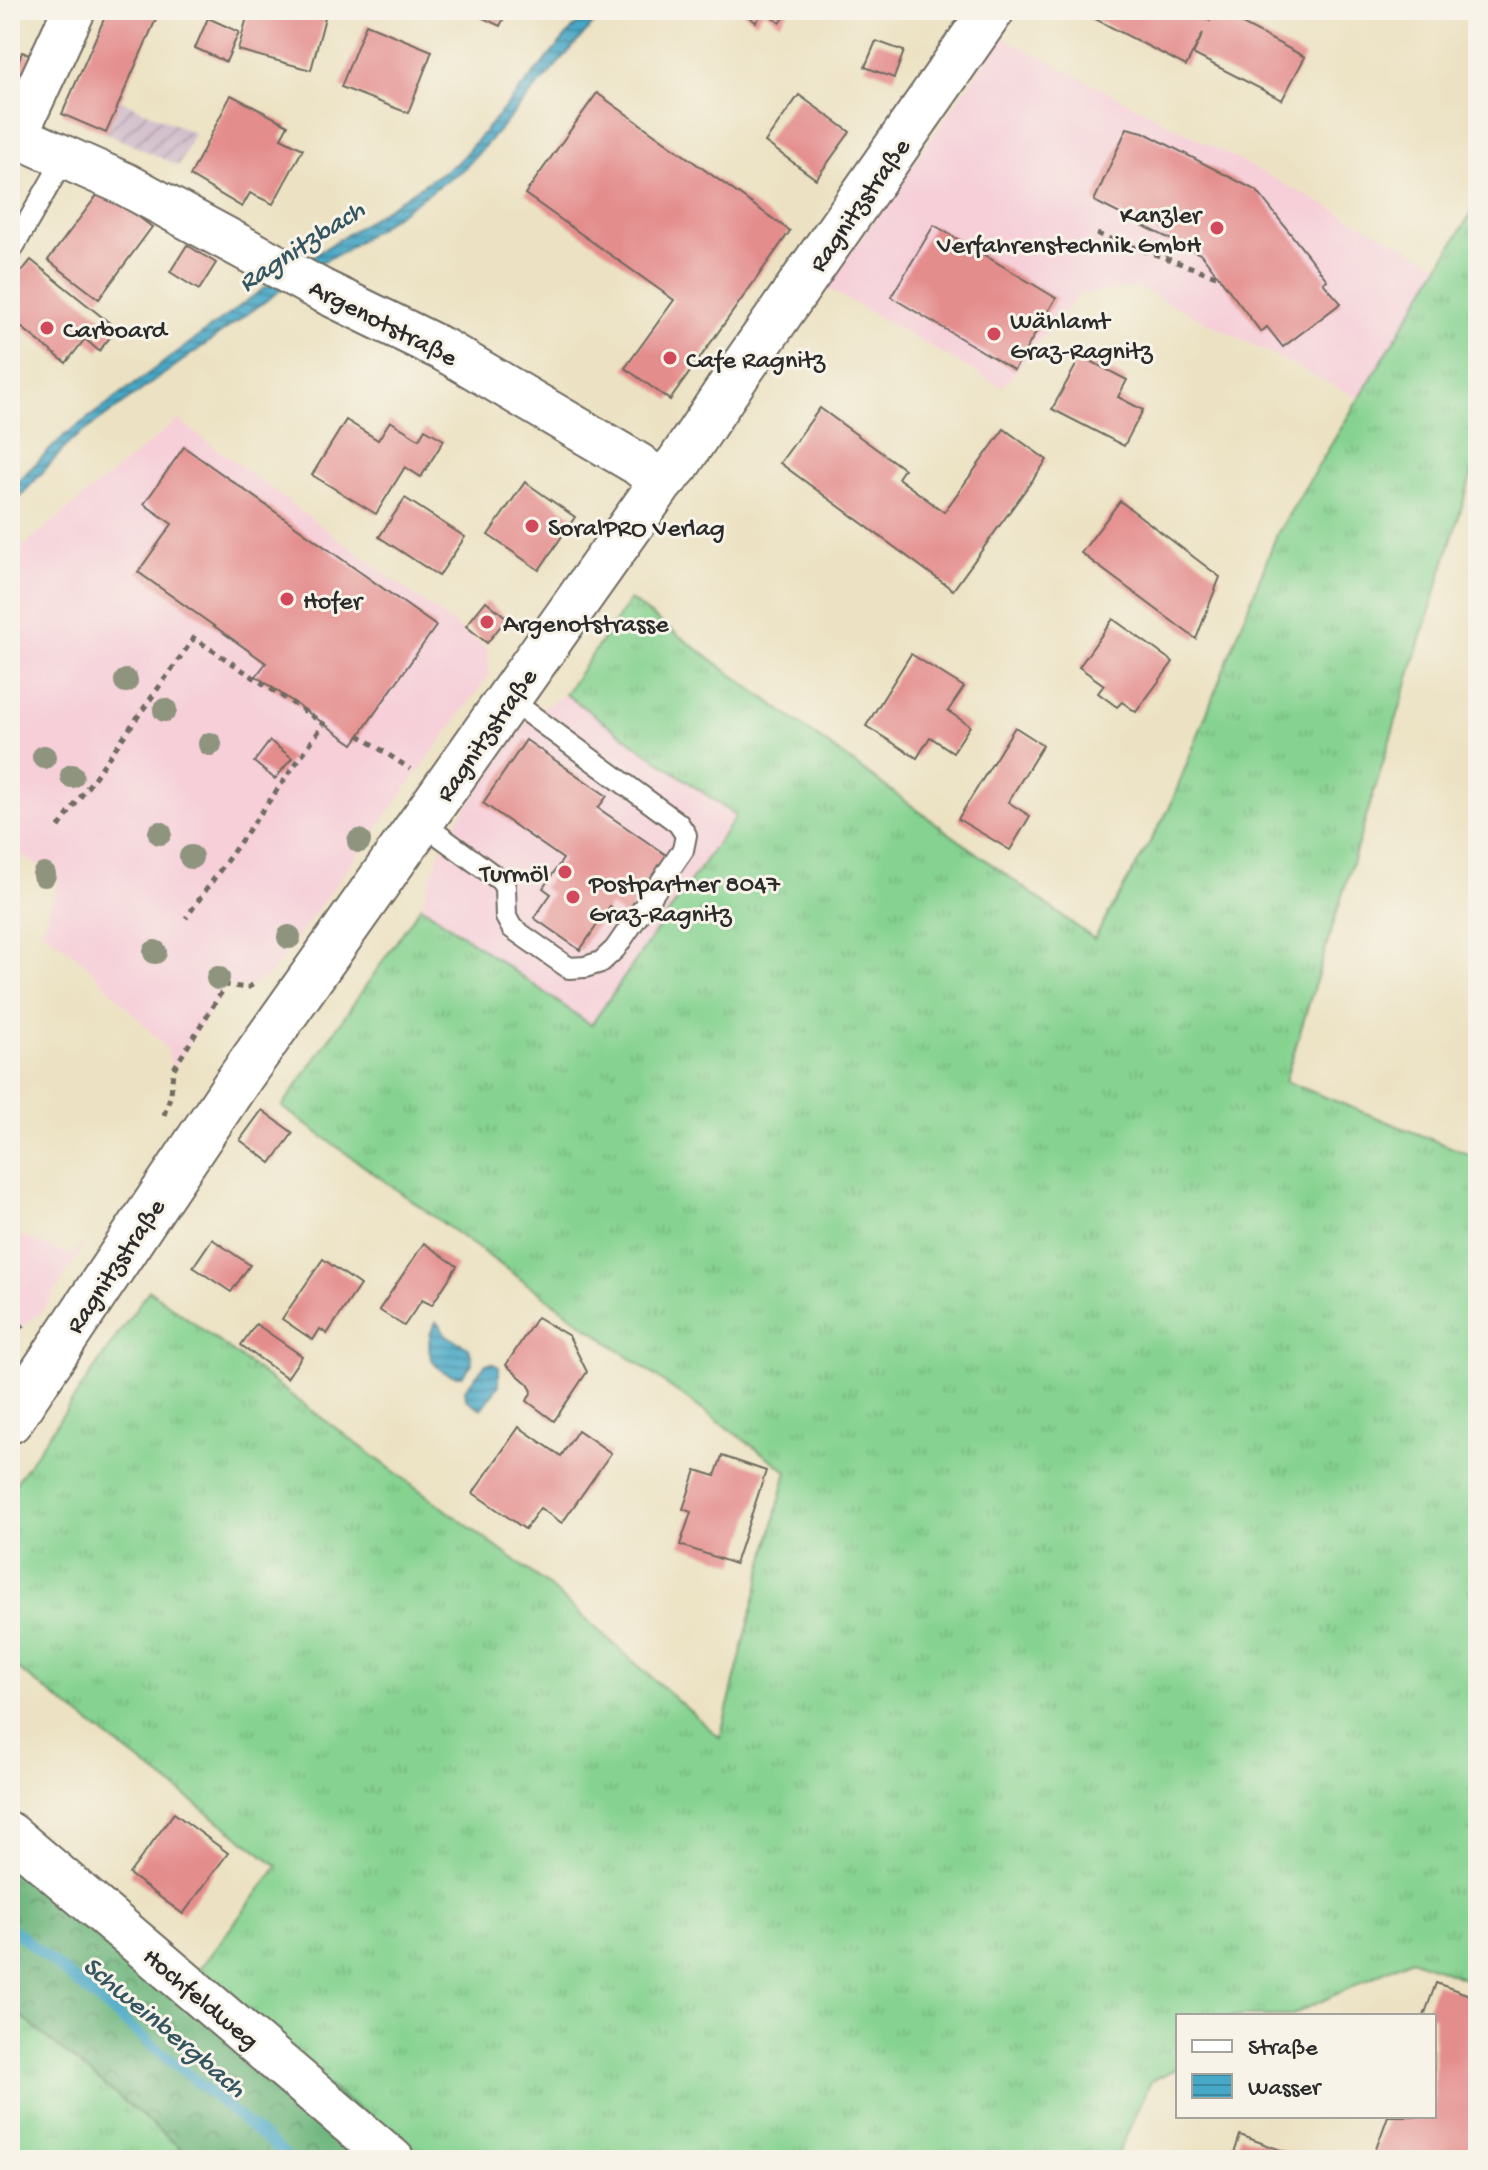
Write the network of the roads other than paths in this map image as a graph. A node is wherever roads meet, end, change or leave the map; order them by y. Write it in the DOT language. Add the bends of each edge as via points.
graph roads {
  1 [pos="74,10"];
  2 [pos="992,10"];
  3 [pos="13,134"];
  4 [pos="65,157"];
  5 [pos="10,253"];
  6 [pos="661,483"];
  7 [pos="509,699"];
  8 [pos="422,823"];
  9 [pos="10,1421"];
  10 [pos="10,1834"];
  11 [pos="393,2160"];
  1 -- 3 [label="street"];
  2 -- 6 [label="main road, Ragnitzstraße"];
  3 -- 4 [label="street, Argenotstraße"];
  4 -- 5 [label="lane"];
  4 -- 6 [label="street, Argenotstraße" via="444,350 638,464"];
  6 -- 7 [label="main road, Ragnitzstraße"];
  7 -- 8 [label="main road, Ragnitzstraße"];
  7 -- 8 [label="lane" via="678,823 686,835 683,850 615,949 601,962 569,968 512,928 500,880"];
  8 -- 9 [label="main road, Ragnitzstraße" via="235,1085"];
  10 -- 11 [label="street, Hochfeldweg"];
}
